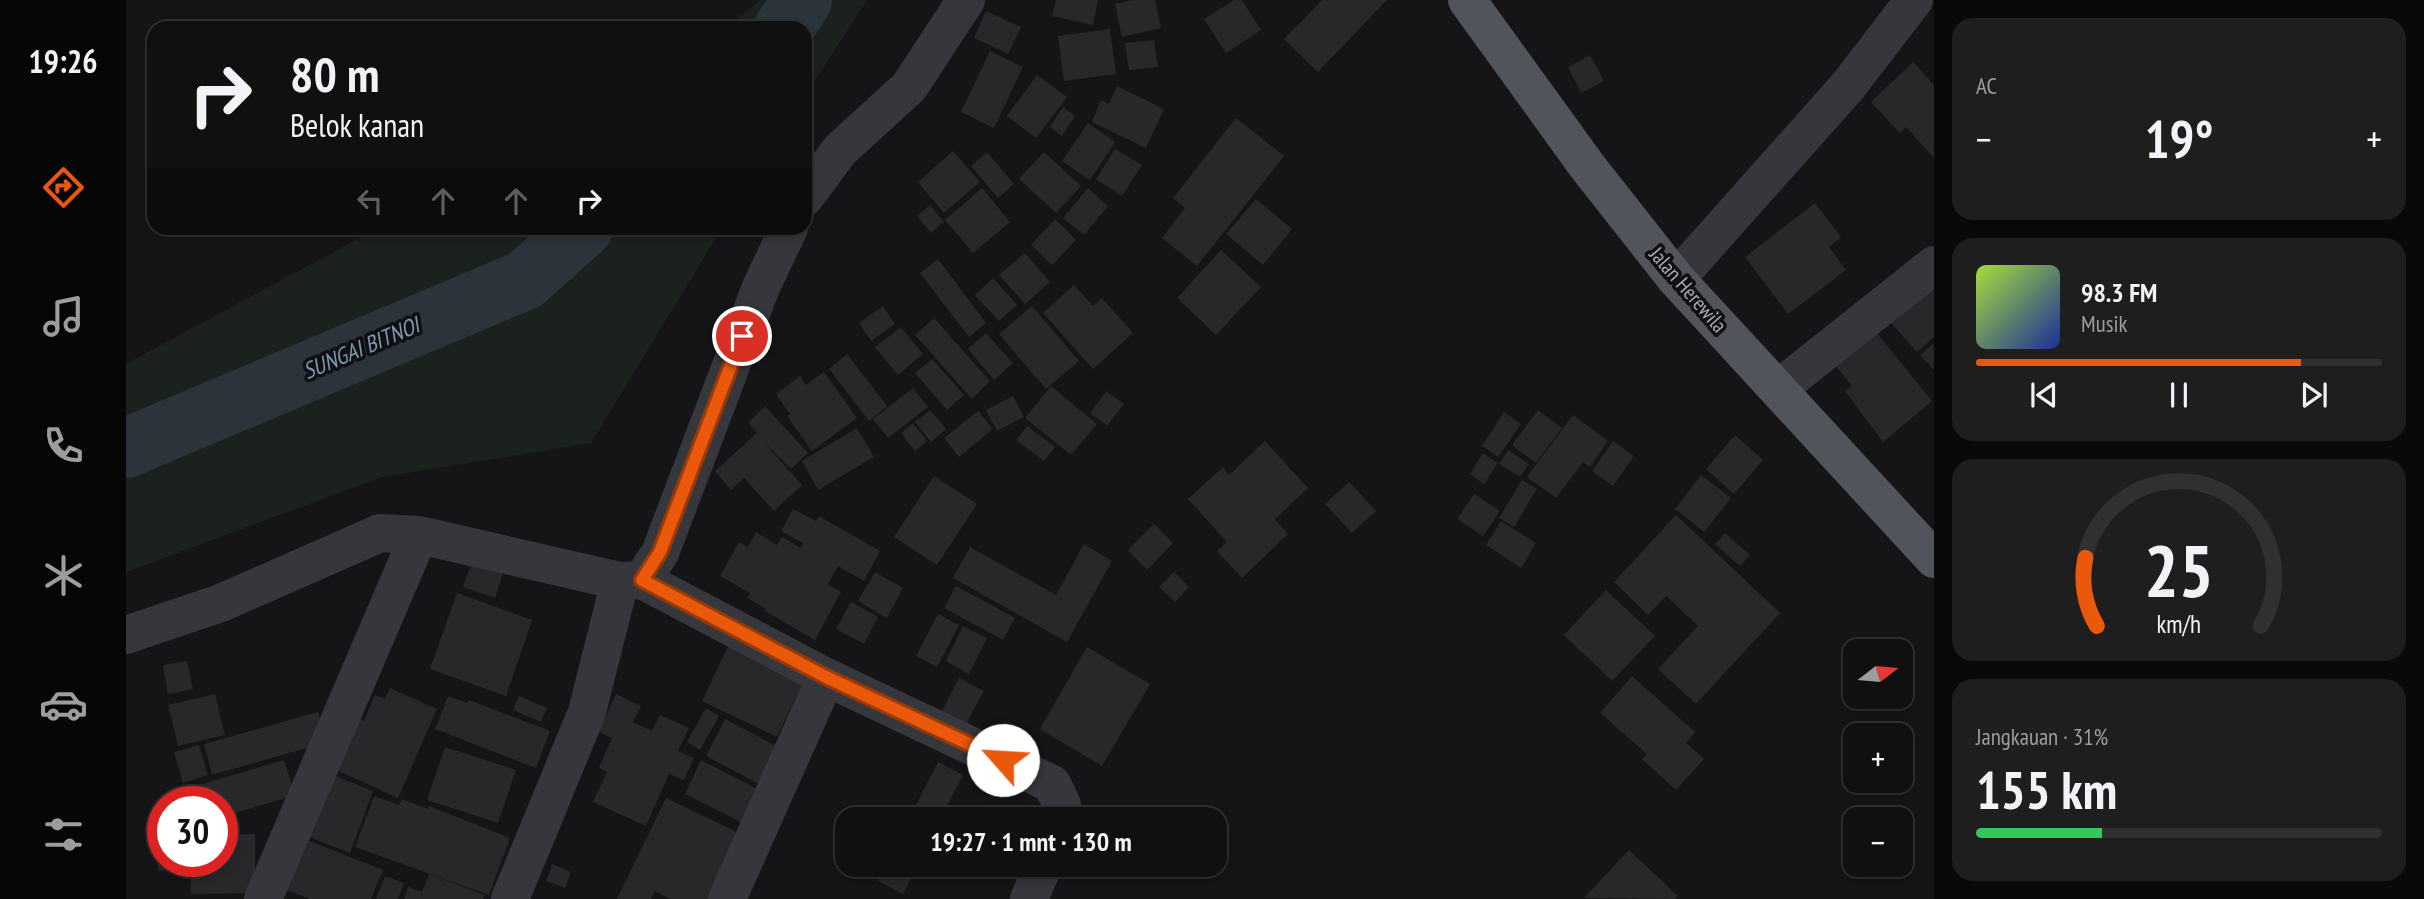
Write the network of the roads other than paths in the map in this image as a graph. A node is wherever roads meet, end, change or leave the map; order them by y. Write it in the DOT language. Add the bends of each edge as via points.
graph roads {
  1 [pos="966,0"];
  2 [pos="1467,0"];
  3 [pos="1914,0"];
  4 [pos="812,188"];
  5 [pos="786,235"];
  6 [pos="1934,265"];
  7 [pos="1676,279"];
  8 [pos="1778,389"];
  9 [pos="419,535"];
  10 [pos="1934,559"];
  11 [pos="631,581"];
  12 [pos="126,635"];
  13 [pos="826,677"];
  14 [pos="1062,807"];
  15 [pos="1038,877"];
  16 [pos="263,899"];
  17 [pos="510,899"];
  18 [pos="727,899"];
  19 [pos="1029,899"];
  1 -- 4 [label="street" via="909,87 841,150"];
  2 -- 7 [label="main road, Jalan Herewila"];
  3 -- 7 [label="street" via="1848,86"];
  5 -- 11 [label="street" via="761,287 660,552"];
  6 -- 8 [label="street"];
  7 -- 8 [label="main road, Jalan Herewila"];
  8 -- 10 [label="main road, Jalan Herewila"];
  9 -- 11 [label="street"];
  9 -- 12 [label="street" via="380,533 220,603"];
  9 -- 16 [label="street"];
  11 -- 13 [label="street"];
  11 -- 17 [label="street" via="587,712"];
  13 -- 14 [label="street" via="1052,784"];
  13 -- 18 [label="street"];
  15 -- 19 [label="street"];
}
